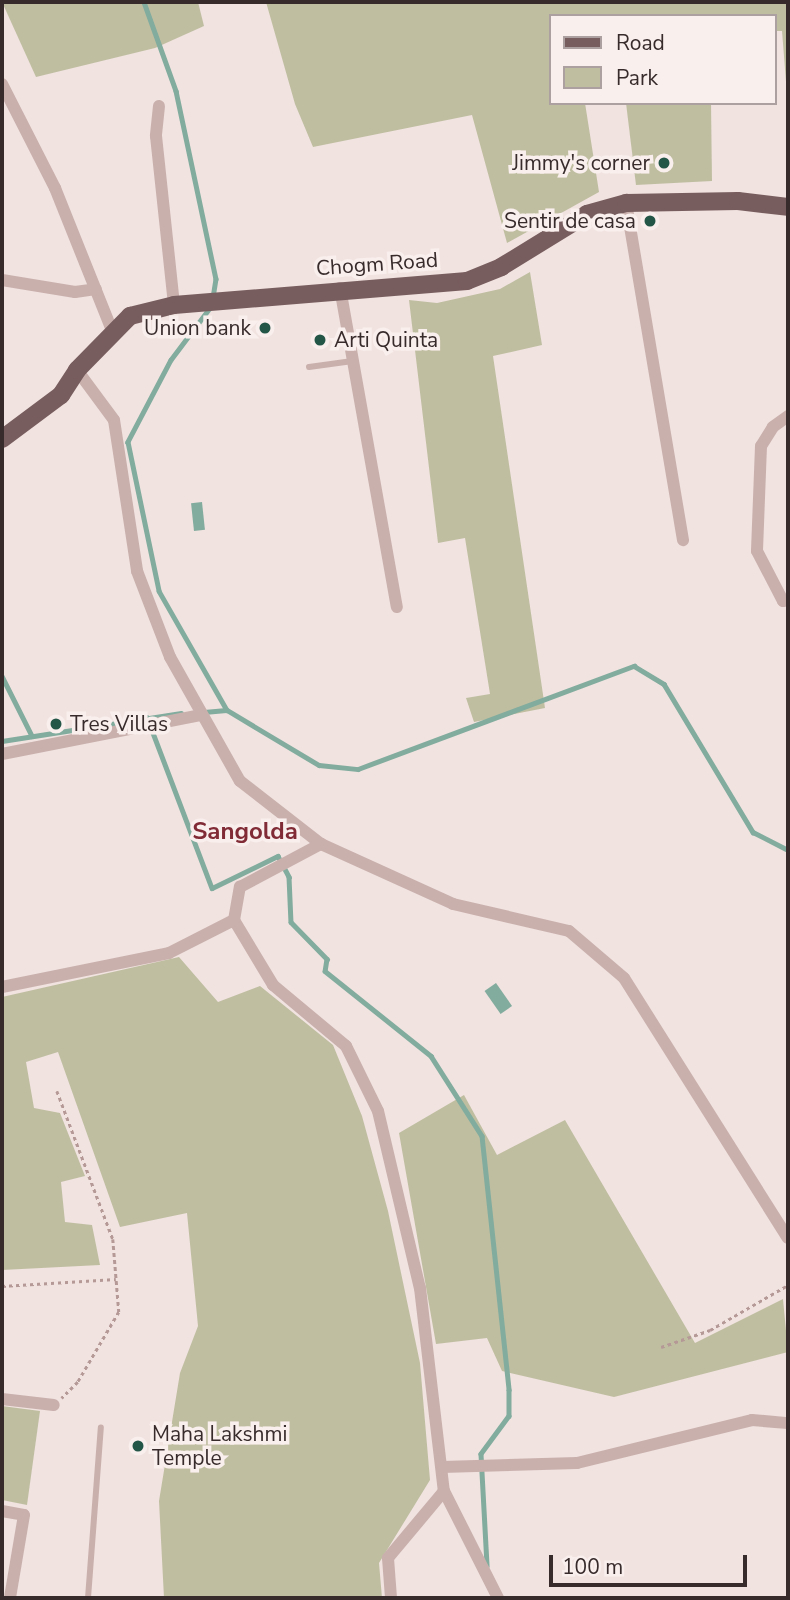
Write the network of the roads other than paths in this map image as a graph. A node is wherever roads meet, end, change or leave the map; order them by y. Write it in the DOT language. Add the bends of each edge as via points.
graph roads {
  1 [pos="2,84"];
  2 [pos="159,106"];
  3 [pos="626,203"];
  4 [pos="788,207"];
  5 [pos="2,280"];
  6 [pos="340,288"];
  7 [pos="96,289"];
  8 [pos="174,305"];
  9 [pos="113,332"];
  10 [pos="355,361"];
  11 [pos="309,367"];
  12 [pos="77,370"];
  13 [pos="788,416"];
  14 [pos="2,439"];
  15 [pos="683,540"];
  16 [pos="788,600"];
  17 [pos="397,607"];
  18 [pos="200,715"];
  19 [pos="2,754"];
  20 [pos="321,844"];
  21 [pos="234,920"];
  22 [pos="2,987"];
  23 [pos="788,1238"];
  24 [pos="2,1399"];
  25 [pos="54,1405"];
  26 [pos="788,1423"];
  27 [pos="101,1427"];
  28 [pos="442,1468"];
  29 [pos="444,1491"];
  30 [pos="2,1511"];
  31 [pos="10,1598"];
  32 [pos="88,1598"];
  33 [pos="391,1598"];
  34 [pos="498,1598"];
  1 -- 7 [label="street" via="55,188"];
  2 -- 8 [label="street" via="156,136"];
  3 -- 4 [label="main road, Chogm Road" via="738,201"];
  3 -- 6 [label="main road, Chogm Road" via="587,214 501,267 467,281"];
  3 -- 15 [label="street"];
  5 -- 7 [label="street" via="75,292"];
  6 -- 8 [label="main road, Chogm Road"];
  6 -- 10 [label="street"];
  7 -- 9 [label="street"];
  8 -- 9 [label="main road, Chogm Road" via="130,316"];
  9 -- 12 [label="main road, Chogm Road"];
  10 -- 11 [label="lane"];
  10 -- 17 [label="street"];
  12 -- 14 [label="main road, Chogm Road" via="61,395"];
  12 -- 18 [label="street" via="114,420 137,571 170,657"];
  13 -- 16 [label="street" via="773,427 761,446 757,551 783,601"];
  18 -- 19 [label="street"];
  18 -- 20 [label="street" via="240,781"];
  20 -- 21 [label="street" via="240,887"];
  20 -- 23 [label="street" via="453,904 569,931 624,978"];
  21 -- 22 [label="street" via="169,953"];
  21 -- 28 [label="street" via="273,985 346,1046 378,1111 420,1288"];
  24 -- 25 [label="street"];
  26 -- 28 [label="street" via="752,1420 577,1463"];
  27 -- 32 [label="lane"];
  28 -- 29 [label="street"];
  29 -- 33 [label="street" via="388,1558"];
  29 -- 34 [label="street"];
  30 -- 31 [label="street" via="24,1515"];
}
